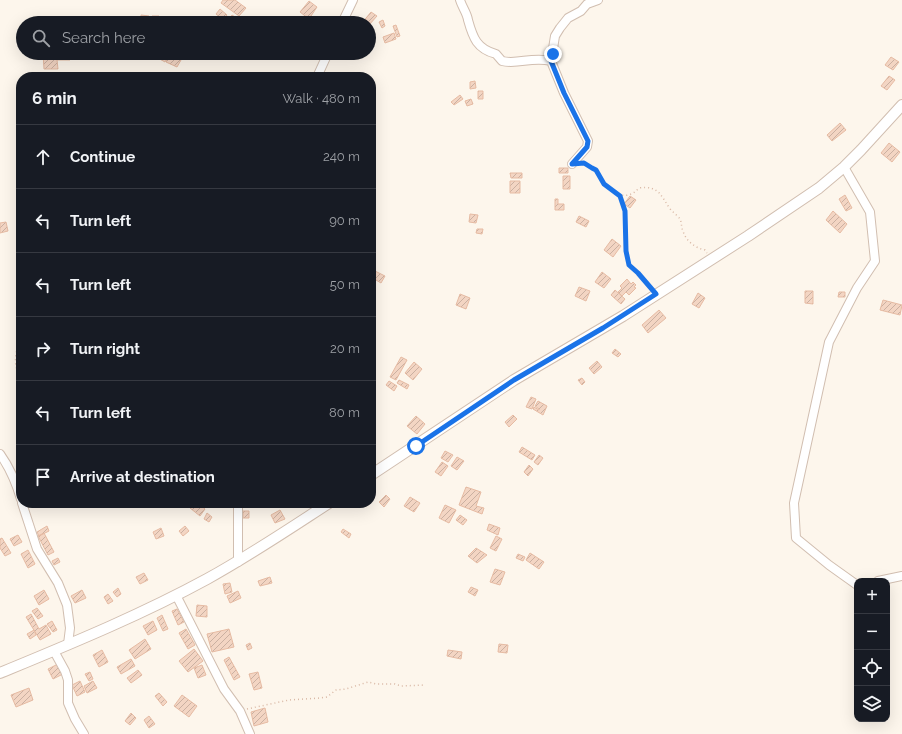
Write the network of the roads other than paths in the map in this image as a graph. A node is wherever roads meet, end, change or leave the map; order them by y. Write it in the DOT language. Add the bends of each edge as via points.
graph roads {
  1 [pos="353,0"];
  2 [pos="460,0"];
  3 [pos="598,0"];
  4 [pos="345,16"];
  5 [pos="324,60"];
  6 [pos="551,61"];
  7 [pos="318,72"];
  8 [pos="902,105"];
  9 [pos="572,164"];
  10 [pos="844,167"];
  11 [pos="0,454"];
  12 [pos="376,472"];
  13 [pos="16,483"];
  14 [pos="24,508"];
  15 [pos="238,508"];
  16 [pos="320,508"];
  17 [pos="238,562"];
  18 [pos="902,576"];
  19 [pos="890,578"];
  20 [pos="854,583"];
  21 [pos="176,595"];
  22 [pos="68,644"];
  23 [pos="54,651"];
  24 [pos="0,673"];
  25 [pos="84,734"];
  26 [pos="250,734"];
  1 -- 4 [label="street"];
  2 -- 6 [label="street" via="475,41 496,54 502,61"];
  3 -- 6 [label="street" via="587,4 581,11 568,18 560,28 555,36"];
  5 -- 7 [label="street"];
  6 -- 9 [label="street" via="588,141 587,147"];
  8 -- 10 [label="street"];
  10 -- 12 [label="street" via="783,213 603,328 514,380"];
  10 -- 20 [label="street" via="870,212 875,261 857,288 829,342 794,503 796,538"];
  11 -- 13 [label="street"];
  14 -- 22 [label="street" via="37,549 58,583 67,605 70,628"];
  15 -- 17 [label="street"];
  16 -- 17 [label="street"];
  17 -- 21 [label="street"];
  18 -- 19 [label="street"];
  21 -- 22 [label="street"];
  21 -- 26 [label="street"];
  22 -- 23 [label="street"];
  23 -- 24 [label="street"];
  23 -- 25 [label="street" via="68,680 68,703"];
}
